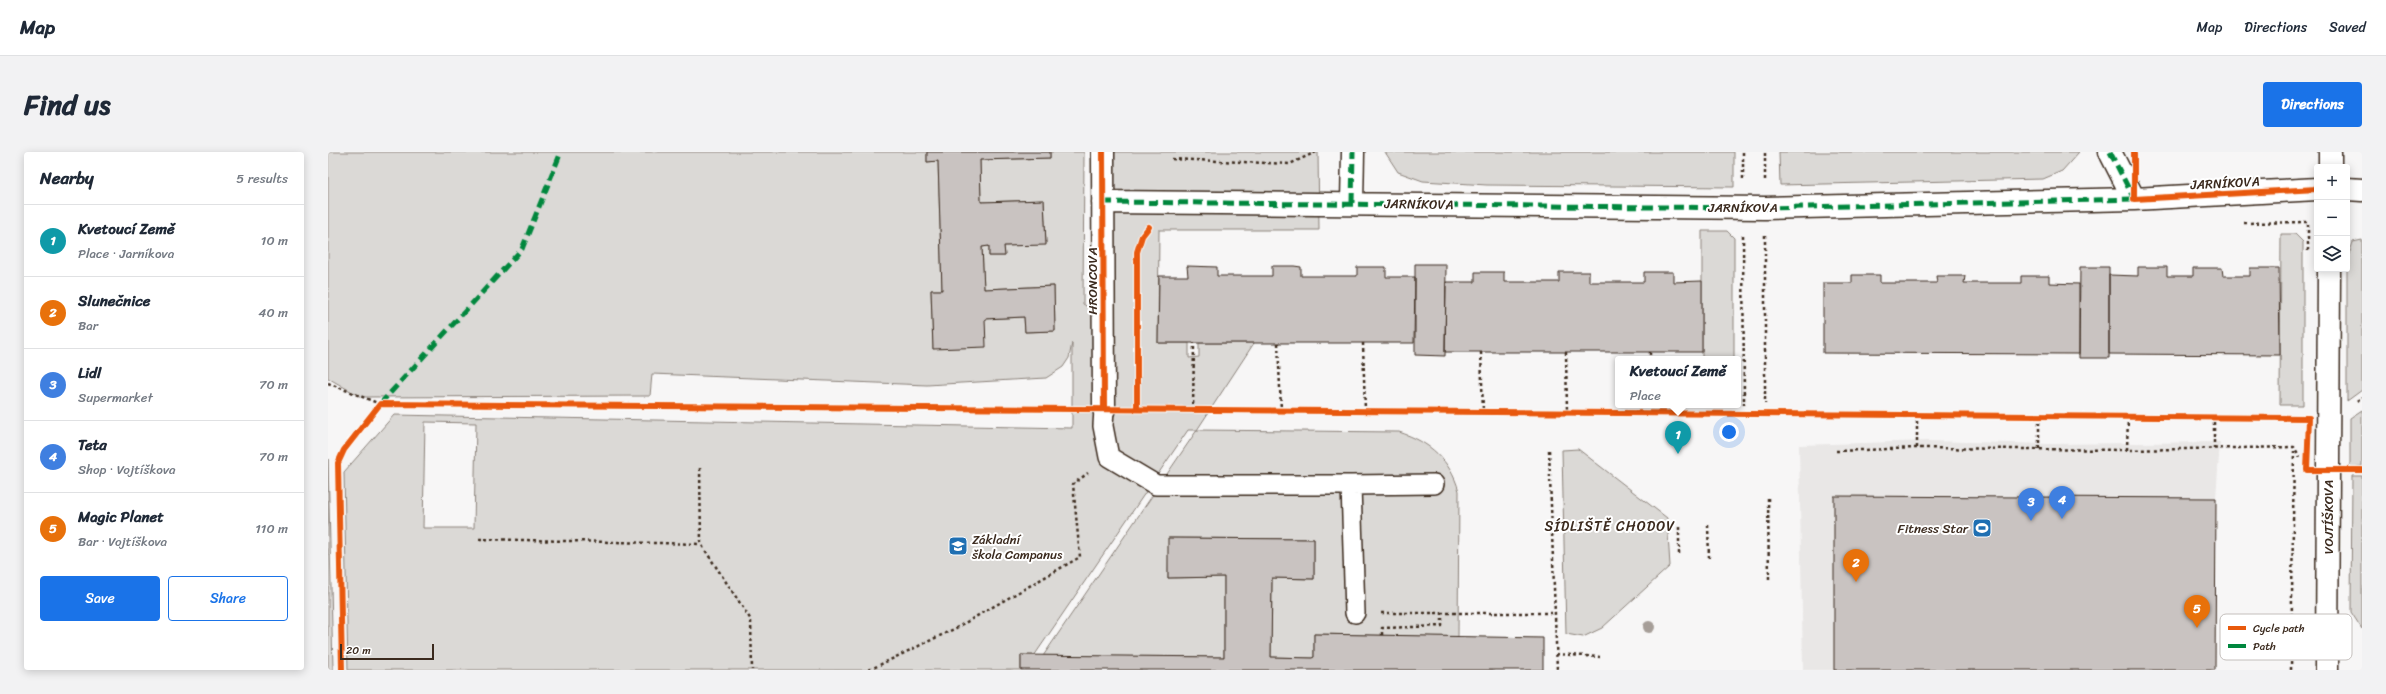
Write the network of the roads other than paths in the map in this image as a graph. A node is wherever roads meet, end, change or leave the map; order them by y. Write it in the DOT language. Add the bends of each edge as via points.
graph roads {
  1 [pos="1103,152"];
  2 [pos="1353,152"];
  3 [pos="2110,152"];
  4 [pos="2330,152"];
  5 [pos="2330,164"];
  6 [pos="2314,189"];
  7 [pos="2350,189"];
  8 [pos="2362,190"];
  9 [pos="2134,199"];
  10 [pos="1103,202"];
  11 [pos="1352,203"];
  12 [pos="2329,272"];
  13 [pos="1104,409"];
  14 [pos="1434,484"];
  15 [pos="1351,485"];
  16 [pos="1355,613"];
  17 [pos="2327,614"];
  18 [pos="2327,660"];
  19 [pos="2327,670"];
  1 -- 10 [label="street, HRONCOVA"];
  2 -- 11 [label="street"];
  3 -- 9 [label="street"];
  4 -- 5 [label="street"];
  6 -- 9 [label="street, JARNÍKOVA"];
  7 -- 8 [label="street"];
  9 -- 11 [label="street, JARNÍKOVA" via="1765,208"];
  10 -- 11 [label="street, JARNÍKOVA"];
  10 -- 13 [label="street, HRONCOVA"];
  12 -- 17 [label="street, VOJTÍŠKOVA"];
  13 -- 15 [label="lane" via="1103,426 1109,457 1156,485"];
  14 -- 15 [label="lane"];
  15 -- 16 [label="lane"];
  18 -- 19 [label="street, VOJTÍŠKOVA"];
}
